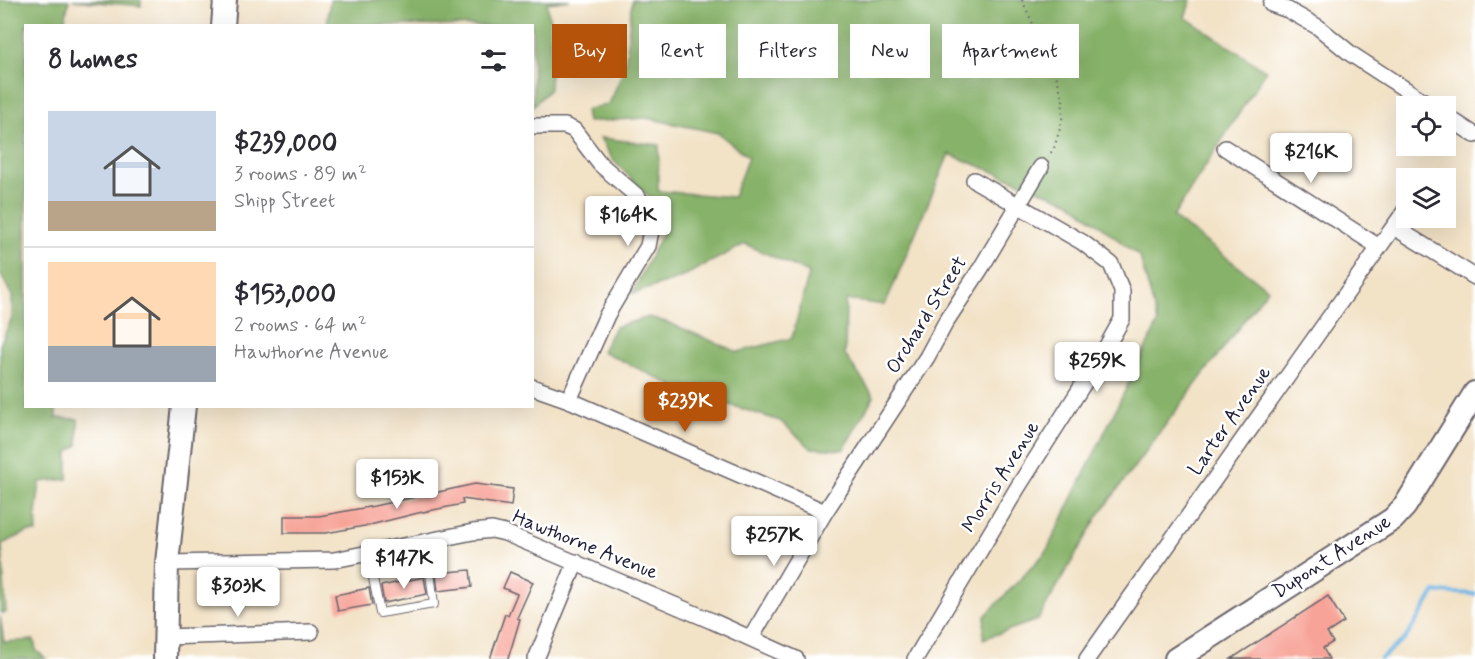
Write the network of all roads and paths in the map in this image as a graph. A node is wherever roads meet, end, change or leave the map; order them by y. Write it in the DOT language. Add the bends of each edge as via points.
graph roads {
  1 [pos="225,0"];
  2 [pos="1022,0"];
  3 [pos="1271,4"];
  4 [pos="223,24"];
  5 [pos="1416,96"];
  6 [pos="1456,123"];
  7 [pos="534,126"];
  8 [pos="1475,135"];
  9 [pos="1225,148"];
  10 [pos="1041,167"];
  11 [pos="974,180"];
  12 [pos="1018,206"];
  13 [pos="1396,224"];
  14 [pos="1394,227"];
  15 [pos="1380,247"];
  16 [pos="1475,277"];
  17 [pos="534,388"];
  18 [pos="1475,393"];
  19 [pos="569,400"];
  20 [pos="184,408"];
  21 [pos="825,512"];
  22 [pos="426,541"];
  23 [pos="368,553"];
  24 [pos="576,562"];
  25 [pos="167,563"];
  26 [pos="312,632"];
  27 [pos="750,638"];
  28 [pos="165,648"];
  29 [pos="536,659"];
  30 [pos="796,659"];
  31 [pos="915,659"];
  32 [pos="1087,659"];
  33 [pos="1176,659"];
  1 -- 4 [label="street"];
  2 -- 10 [label="path" via="1063,99 1062,122 1054,148"];
  3 -- 5 [label="street" via="1318,27"];
  6 -- 8 [label="street"];
  7 -- 19 [label="street" via="565,126 574,130 600,164 638,197 648,214 651,230 648,246 607,315"];
  9 -- 15 [label="street"];
  10 -- 12 [label="street, Orchard Street"];
  11 -- 12 [label="street, Morris Avenue"];
  12 -- 21 [label="street, Orchard Street" via="927,357"];
  12 -- 31 [label="street, Morris Avenue" via="1082,242 1111,264 1122,291 1122,319"];
  13 -- 14 [label="street, Larter Avenue"];
  14 -- 15 [label="street, Larter Avenue"];
  14 -- 16 [label="street"];
  15 -- 32 [label="street, Larter Avenue"];
  17 -- 19 [label="street"];
  18 -- 33 [label="street, Dupont Avenue" via="1393,519"];
  19 -- 21 [label="street"];
  20 -- 25 [label="street"];
  21 -- 27 [label="street, Orchard Street"];
  22 -- 23 [label="street, Hawthorne Avenue"];
  22 -- 23 [label="lane" via="434,604 380,613"];
  22 -- 24 [label="street, Hawthorne Avenue" via="492,530"];
  23 -- 25 [label="street, Hawthorne Avenue" via="334,560"];
  24 -- 27 [label="street, Hawthorne Avenue"];
  24 -- 29 [label="street"];
  25 -- 28 [label="street"];
  26 -- 28 [label="street"];
  27 -- 30 [label="street, Hawthorne Avenue"];
}
